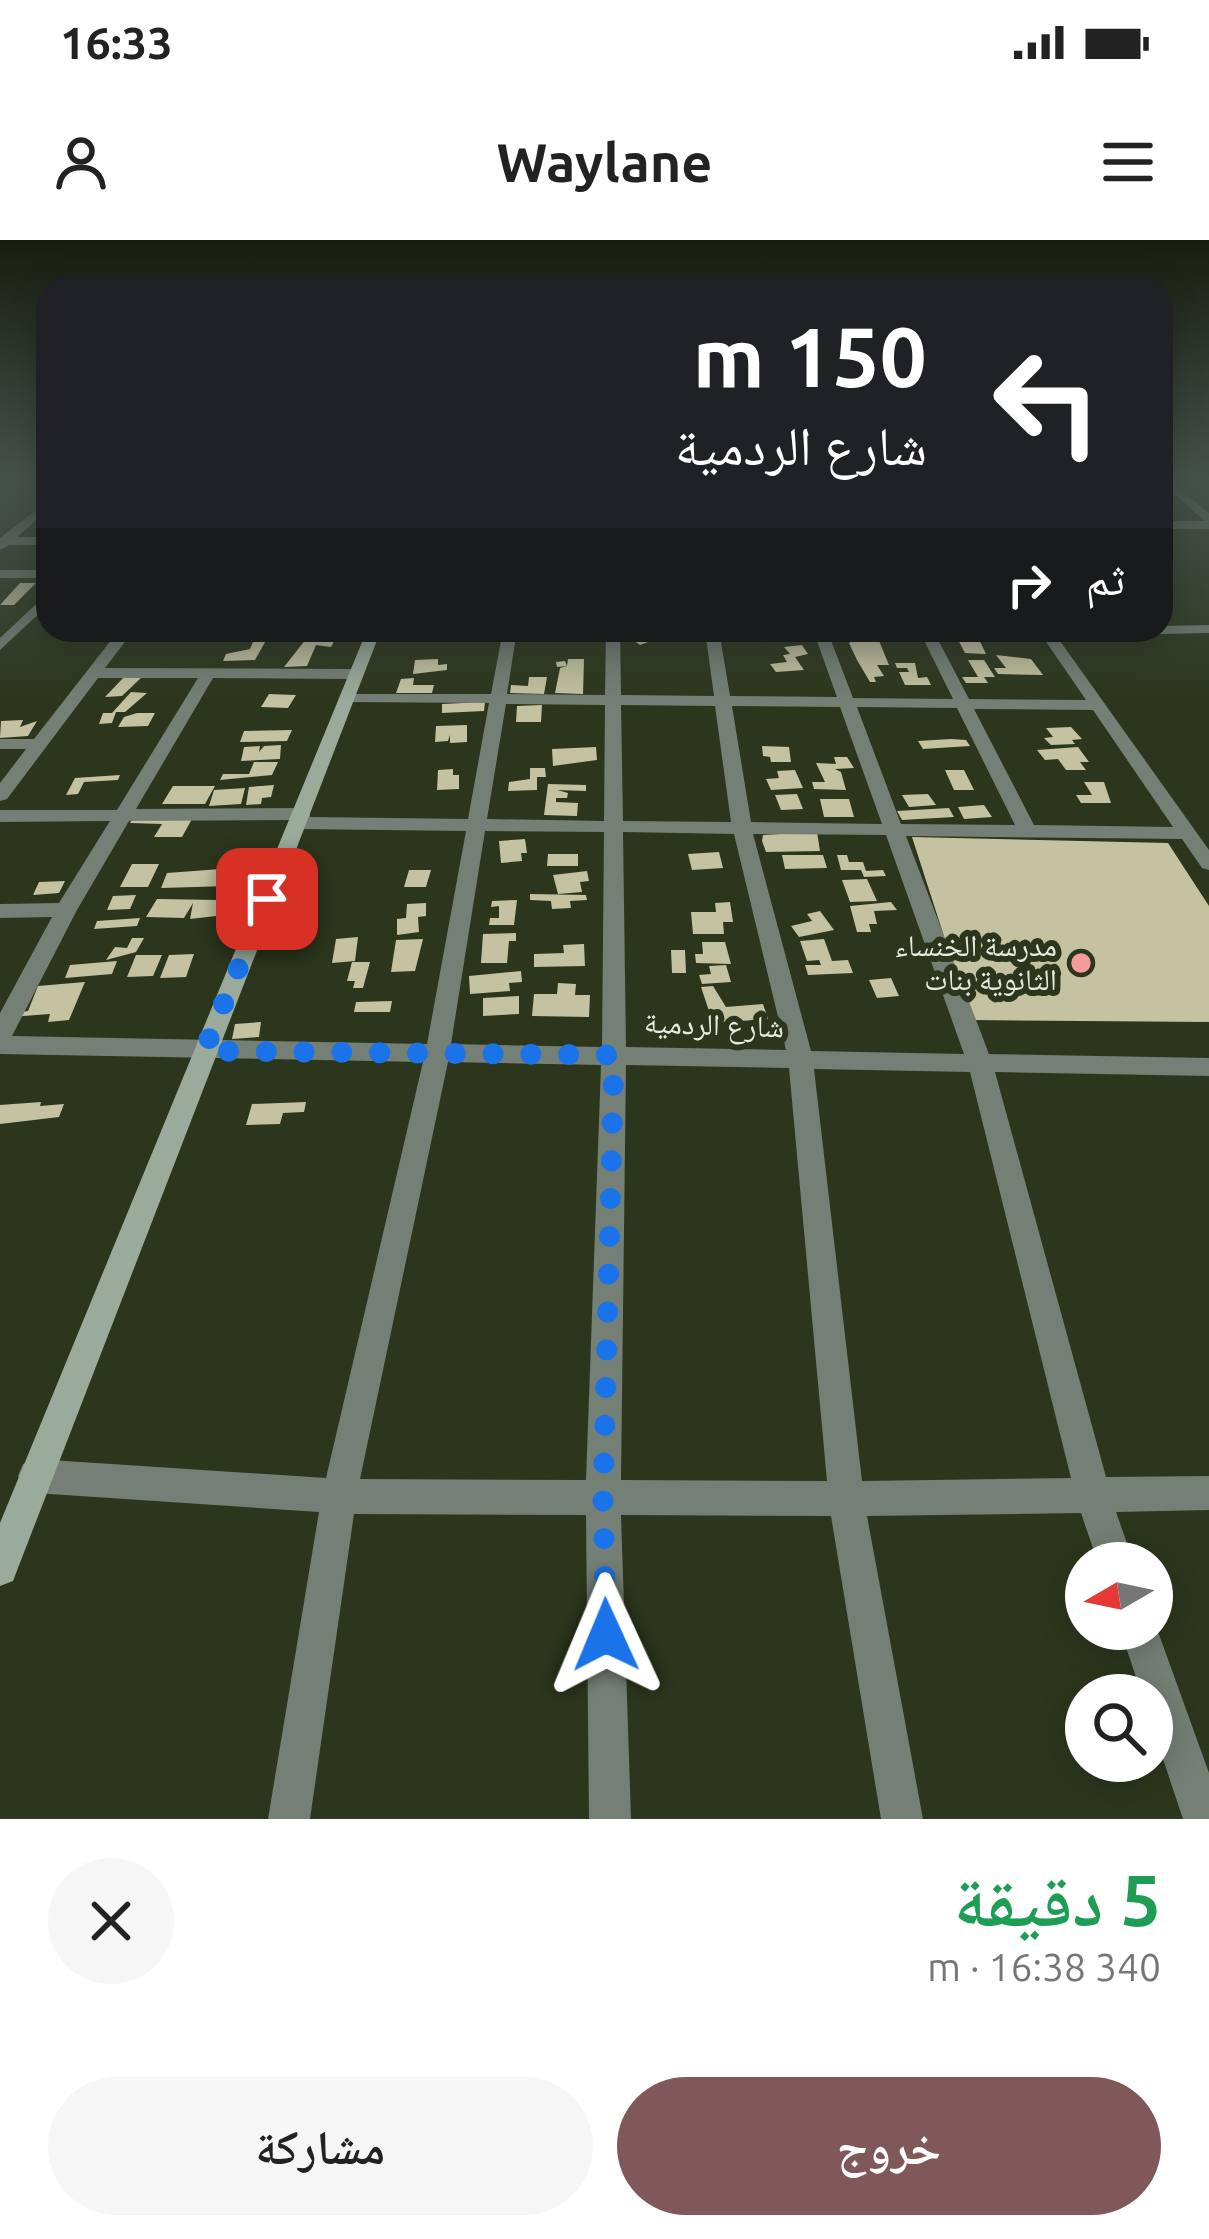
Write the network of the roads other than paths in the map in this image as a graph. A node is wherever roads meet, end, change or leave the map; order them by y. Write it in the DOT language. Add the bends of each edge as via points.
graph roads {
  1 [pos="0,574"];
  2 [pos="36,574"];
  3 [pos="36,609"];
  4 [pos="21,625"];
  5 [pos="36,625"];
  6 [pos="1173,629"];
  7 [pos="1209,629"];
  8 [pos="118,642"];
  9 [pos="369,642"];
  10 [pos="508,642"];
  11 [pos="614,642"];
  12 [pos="714,642"];
  13 [pos="824,642"];
  14 [pos="932,642"];
  15 [pos="1053,642"];
  16 [pos="0,646"];
  17 [pos="93,673"];
  18 [pos="208,674"];
  19 [pos="351,686"];
  20 [pos="498,698"];
  21 [pos="616,700"];
  22 [pos="723,702"];
  23 [pos="847,702"];
  24 [pos="965,702"];
  25 [pos="1098,705"];
  26 [pos="0,744"];
  27 [pos="38,744"];
  28 [pos="0,795"];
  29 [pos="125,814"];
  30 [pos="0,816"];
  31 [pos="300,818"];
  32 [pos="474,825"];
  33 [pos="615,826"];
  34 [pos="742,829"];
  35 [pos="891,829"];
  36 [pos="1027,830"];
  37 [pos="1201,849"];
  38 [pos="66,910"];
  39 [pos="0,911"];
  40 [pos="0,1036"];
  41 [pos="0,1045"];
  42 [pos="204,1051"];
  43 [pos="437,1054"];
  44 [pos="614,1055"];
  45 [pos="801,1060"];
  46 [pos="981,1066"];
  47 [pos="1209,1067"];
  48 [pos="35,1476"];
  49 [pos="1209,1493"];
  50 [pos="339,1496"];
  51 [pos="1093,1496"];
  52 [pos="603,1497"];
  53 [pos="846,1499"];
  54 [pos="1109,1542"];
  55 [pos="0,1568"];
  56 [pos="1146,1650"];
  57 [pos="289,1819"];
  58 [pos="610,1819"];
  59 [pos="902,1819"];
  60 [pos="1204,1819"];
  1 -- 2 [label="street"];
  3 -- 4 [label="street"];
  4 -- 5 [label="street"];
  4 -- 16 [label="street"];
  6 -- 7 [label="street"];
  8 -- 17 [label="street"];
  9 -- 19 [label="street"];
  10 -- 20 [label="street"];
  11 -- 21 [label="street"];
  12 -- 22 [label="street"];
  13 -- 23 [label="street"];
  14 -- 24 [label="street"];
  15 -- 25 [label="street"];
  17 -- 18 [label="street"];
  17 -- 27 [label="street"];
  18 -- 19 [label="street"];
  18 -- 29 [label="street"];
  19 -- 20 [label="street"];
  19 -- 31 [label="street"];
  20 -- 21 [label="street"];
  20 -- 32 [label="street"];
  21 -- 22 [label="street"];
  21 -- 33 [label="street"];
  22 -- 23 [label="street"];
  22 -- 34 [label="street"];
  23 -- 24 [label="street"];
  23 -- 35 [label="street"];
  24 -- 25 [label="street"];
  24 -- 36 [label="street"];
  25 -- 37 [label="street"];
  26 -- 27 [label="street"];
  27 -- 28 [label="street"];
  29 -- 30 [label="street"];
  29 -- 31 [label="street"];
  29 -- 38 [label="street"];
  31 -- 32 [label="street"];
  31 -- 42 [label="street"];
  32 -- 33 [label="street"];
  32 -- 43 [label="street"];
  33 -- 34 [label="street"];
  33 -- 44 [label="street"];
  34 -- 35 [label="street"];
  34 -- 45 [label="street"];
  35 -- 36 [label="street"];
  35 -- 46 [label="street"];
  36 -- 37 [label="street"];
  38 -- 39 [label="street"];
  38 -- 40 [label="street"];
  41 -- 42 [label="street, شارع الردمية"];
  42 -- 43 [label="street, شارع الردمية"];
  42 -- 48 [label="street"];
  43 -- 44 [label="street, شارع الردمية"];
  43 -- 50 [label="street"];
  44 -- 45 [label="street, شارع الردمية"];
  44 -- 52 [label="street"];
  45 -- 46 [label="street, شارع الردمية"];
  45 -- 53 [label="street"];
  46 -- 47 [label="street, شارع الردمية"];
  46 -- 51 [label="street"];
  48 -- 50 [label="street"];
  48 -- 55 [label="street"];
  49 -- 51 [label="street"];
  50 -- 52 [label="street"];
  50 -- 57 [label="street"];
  51 -- 53 [label="street"];
  51 -- 54 [label="street"];
  52 -- 53 [label="street"];
  52 -- 58 [label="street"];
  53 -- 59 [label="street"];
  56 -- 60 [label="street"];
}
